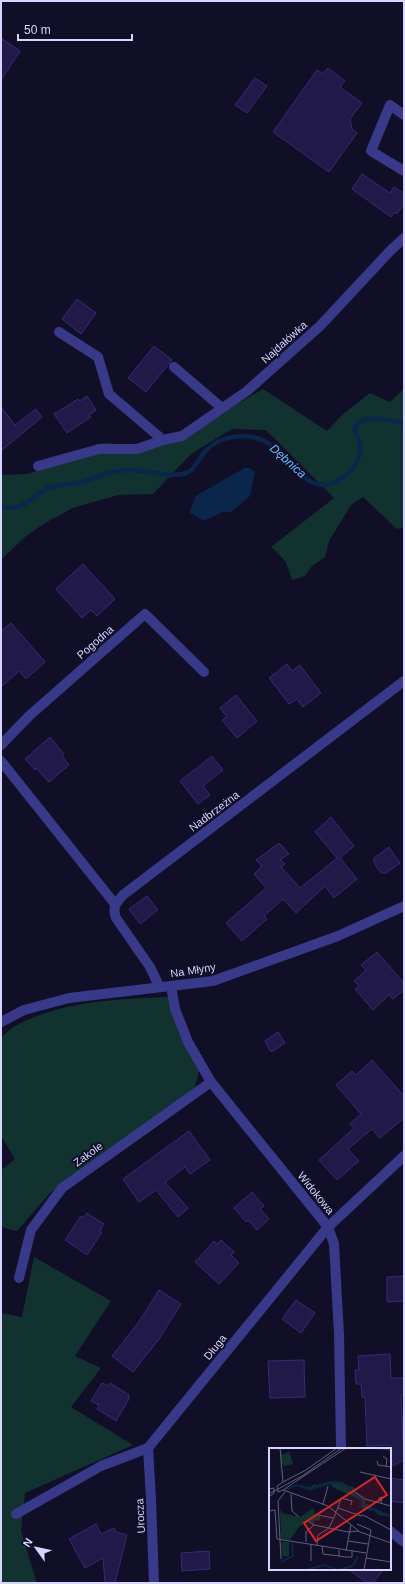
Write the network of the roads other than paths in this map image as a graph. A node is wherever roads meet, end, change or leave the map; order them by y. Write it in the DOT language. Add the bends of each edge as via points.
graph roads {
  1 [pos="404,115"];
  2 [pos="404,171"];
  3 [pos="404,238"];
  4 [pos="59,332"];
  5 [pos="174,367"];
  6 [pos="222,408"];
  7 [pos="163,440"];
  8 [pos="38,466"];
  9 [pos="204,672"];
  10 [pos="404,681"];
  11 [pos="1,745"];
  12 [pos="1,761"];
  13 [pos="115,904"];
  14 [pos="404,906"];
  15 [pos="159,986"];
  16 [pos="171,986"];
  17 [pos="1,1022"];
  18 [pos="211,1082"];
  19 [pos="404,1156"];
  20 [pos="328,1227"];
  21 [pos="19,1278"];
  22 [pos="148,1448"];
  23 [pos="341,1448"];
  24 [pos="16,1514"];
  25 [pos="391,1532"];
  26 [pos="404,1542"];
  27 [pos="154,1583"];
  1 -- 2 [label="street" via="390,105 371,151"];
  3 -- 6 [label="street, Najdałówka" via="320,326 247,391"];
  4 -- 7 [label="street" via="98,357 109,394"];
  5 -- 6 [label="street"];
  6 -- 7 [label="street, Najdałówka" via="182,436"];
  7 -- 8 [label="street, Najdałówka" via="137,449 99,449"];
  9 -- 11 [label="street, Pogodna" via="145,614 29,716"];
  10 -- 13 [label="street, Nadbrzeżna"];
  12 -- 13 [label="street"];
  13 -- 15 [label="street" via="116,918 150,967"];
  14 -- 16 [label="street, Na Młyny" via="338,936 213,981"];
  15 -- 16 [label="street, Na Młyny"];
  15 -- 17 [label="street, Na Młyny" via="69,998 24,1010"];
  16 -- 18 [label="street, Widokowa" via="175,1009 188,1042"];
  18 -- 20 [label="street, Widokowa"];
  18 -- 21 [label="street, Zakole" via="62,1188 31,1230"];
  19 -- 20 [label="street, Długa"];
  20 -- 22 [label="street, Długa"];
  20 -- 23 [label="street, Widokowa" via="334,1244"];
  22 -- 24 [label="street, Długa" via="101,1466"];
  22 -- 27 [label="street, Urocza"];
  25 -- 26 [label="street"];
}
